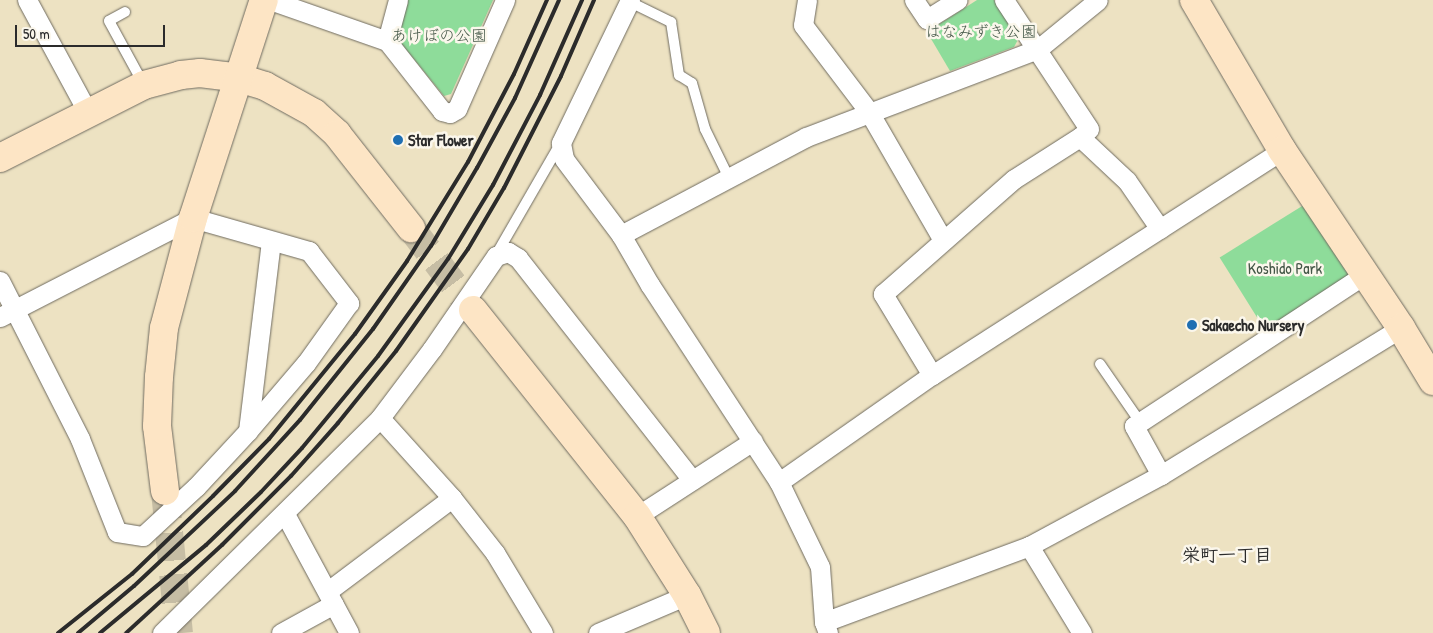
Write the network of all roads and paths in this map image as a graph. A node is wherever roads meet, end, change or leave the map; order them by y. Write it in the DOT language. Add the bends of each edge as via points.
graph roads {
  1 [pos="27,0"];
  2 [pos="264,0"];
  3 [pos="270,0"];
  4 [pos="398,0"];
  5 [pos="505,0"];
  6 [pos="808,0"];
  7 [pos="914,0"];
  8 [pos="958,0"];
  9 [pos="1004,0"];
  10 [pos="1098,0"];
  11 [pos="1194,0"];
  12 [pos="630,1"];
  13 [pos="125,12"];
  14 [pos="387,41"];
  15 [pos="1038,49"];
  16 [pos="239,78"];
  17 [pos="144,85"];
  18 [pos="869,112"];
  19 [pos="88,114"];
  20 [pos="1080,137"];
  21 [pos="561,143"];
  22 [pos="1282,150"];
  23 [pos="0,158"];
  24 [pos="729,178"];
  25 [pos="192,218"];
  26 [pos="411,228"];
  27 [pos="1160,229"];
  28 [pos="621,235"];
  29 [pos="943,240"];
  30 [pos="271,242"];
  31 [pos="496,256"];
  32 [pos="1365,274"];
  33 [pos="0,282"];
  34 [pos="473,310"];
  35 [pos="7,313"];
  36 [pos="1401,328"];
  37 [pos="1100,364"];
  38 [pos="932,375"];
  39 [pos="1433,381"];
  40 [pos="380,418"];
  41 [pos="1140,422"];
  42 [pos="248,431"];
  43 [pos="753,441"];
  44 [pos="1161,476"];
  45 [pos="692,480"];
  46 [pos="779,482"];
  47 [pos="165,491"];
  48 [pos="452,498"];
  49 [pos="285,514"];
  50 [pos="637,516"];
  51 [pos="1029,546"];
  52 [pos="686,595"];
  53 [pos="331,598"];
  54 [pos="826,627"];
  55 [pos="162,633"];
  56 [pos="281,633"];
  57 [pos="349,633"];
  58 [pos="544,633"];
  59 [pos="598,633"];
  60 [pos="706,633"];
  61 [pos="1082,633"];
  1 -- 19 [label="street"];
  2 -- 16 [label="street"];
  3 -- 14 [label="street"];
  4 -- 14 [label="street"];
  5 -- 14 [label="street" via="457,110 450,113 442,111"];
  6 -- 18 [label="street" via="804,25"];
  7 -- 8 [label="street" via="928,19"];
  9 -- 15 [label="street"];
  10 -- 15 [label="street"];
  11 -- 22 [label="street"];
  12 -- 21 [label="street"];
  12 -- 24 [label="lane" via="671,22 679,75 692,83 705,129"];
  13 -- 17 [label="lane" via="109,21"];
  15 -- 18 [label="street"];
  15 -- 20 [label="street" via="1089,129"];
  16 -- 17 [label="street" via="200,73"];
  16 -- 25 [label="street"];
  16 -- 26 [label="street" via="265,86 314,113 337,134"];
  17 -- 19 [label="street"];
  18 -- 24 [label="street" via="806,137"];
  18 -- 29 [label="street"];
  19 -- 23 [label="street"];
  20 -- 27 [label="street" via="1127,181"];
  20 -- 29 [label="street" via="1014,179"];
  21 -- 28 [label="street" via="564,159"];
  21 -- 31 [label="lane"];
  22 -- 27 [label="street"];
  22 -- 32 [label="street"];
  24 -- 28 [label="street"];
  25 -- 30 [label="street"];
  25 -- 35 [label="street"];
  25 -- 47 [label="street" via="164,328 159,377 157,426"];
  27 -- 38 [label="street"];
  28 -- 43 [label="street" via="650,285"];
  29 -- 38 [label="street" via="883,294"];
  30 -- 42 [label="street"];
  30 -- 42 [label="street" via="309,251 349,302 306,363"];
  31 -- 40 [label="street"];
  31 -- 45 [label="street" via="508,252 518,258"];
  32 -- 36 [label="street"];
  32 -- 41 [label="street"];
  33 -- 35 [label="street"];
  34 -- 50 [label="street"];
  35 -- 42 [label="street" via="80,439 117,532 143,536 196,487"];
  36 -- 39 [label="street"];
  36 -- 44 [label="street"];
  37 -- 41 [label="lane"];
  38 -- 46 [label="street"];
  40 -- 48 [label="street"];
  40 -- 49 [label="street"];
  41 -- 44 [label="street" via="1134,426"];
  43 -- 45 [label="street"];
  43 -- 46 [label="street"];
  44 -- 51 [label="street"];
  45 -- 50 [label="street"];
  46 -- 54 [label="street" via="820,567"];
  48 -- 53 [label="street"];
  48 -- 58 [label="street" via="494,553"];
  49 -- 53 [label="street"];
  49 -- 55 [label="street"];
  50 -- 52 [label="street"];
  51 -- 54 [label="street"];
  51 -- 61 [label="street"];
  52 -- 59 [label="street"];
  52 -- 60 [label="street"];
  53 -- 56 [label="street"];
  53 -- 57 [label="street"];
}
